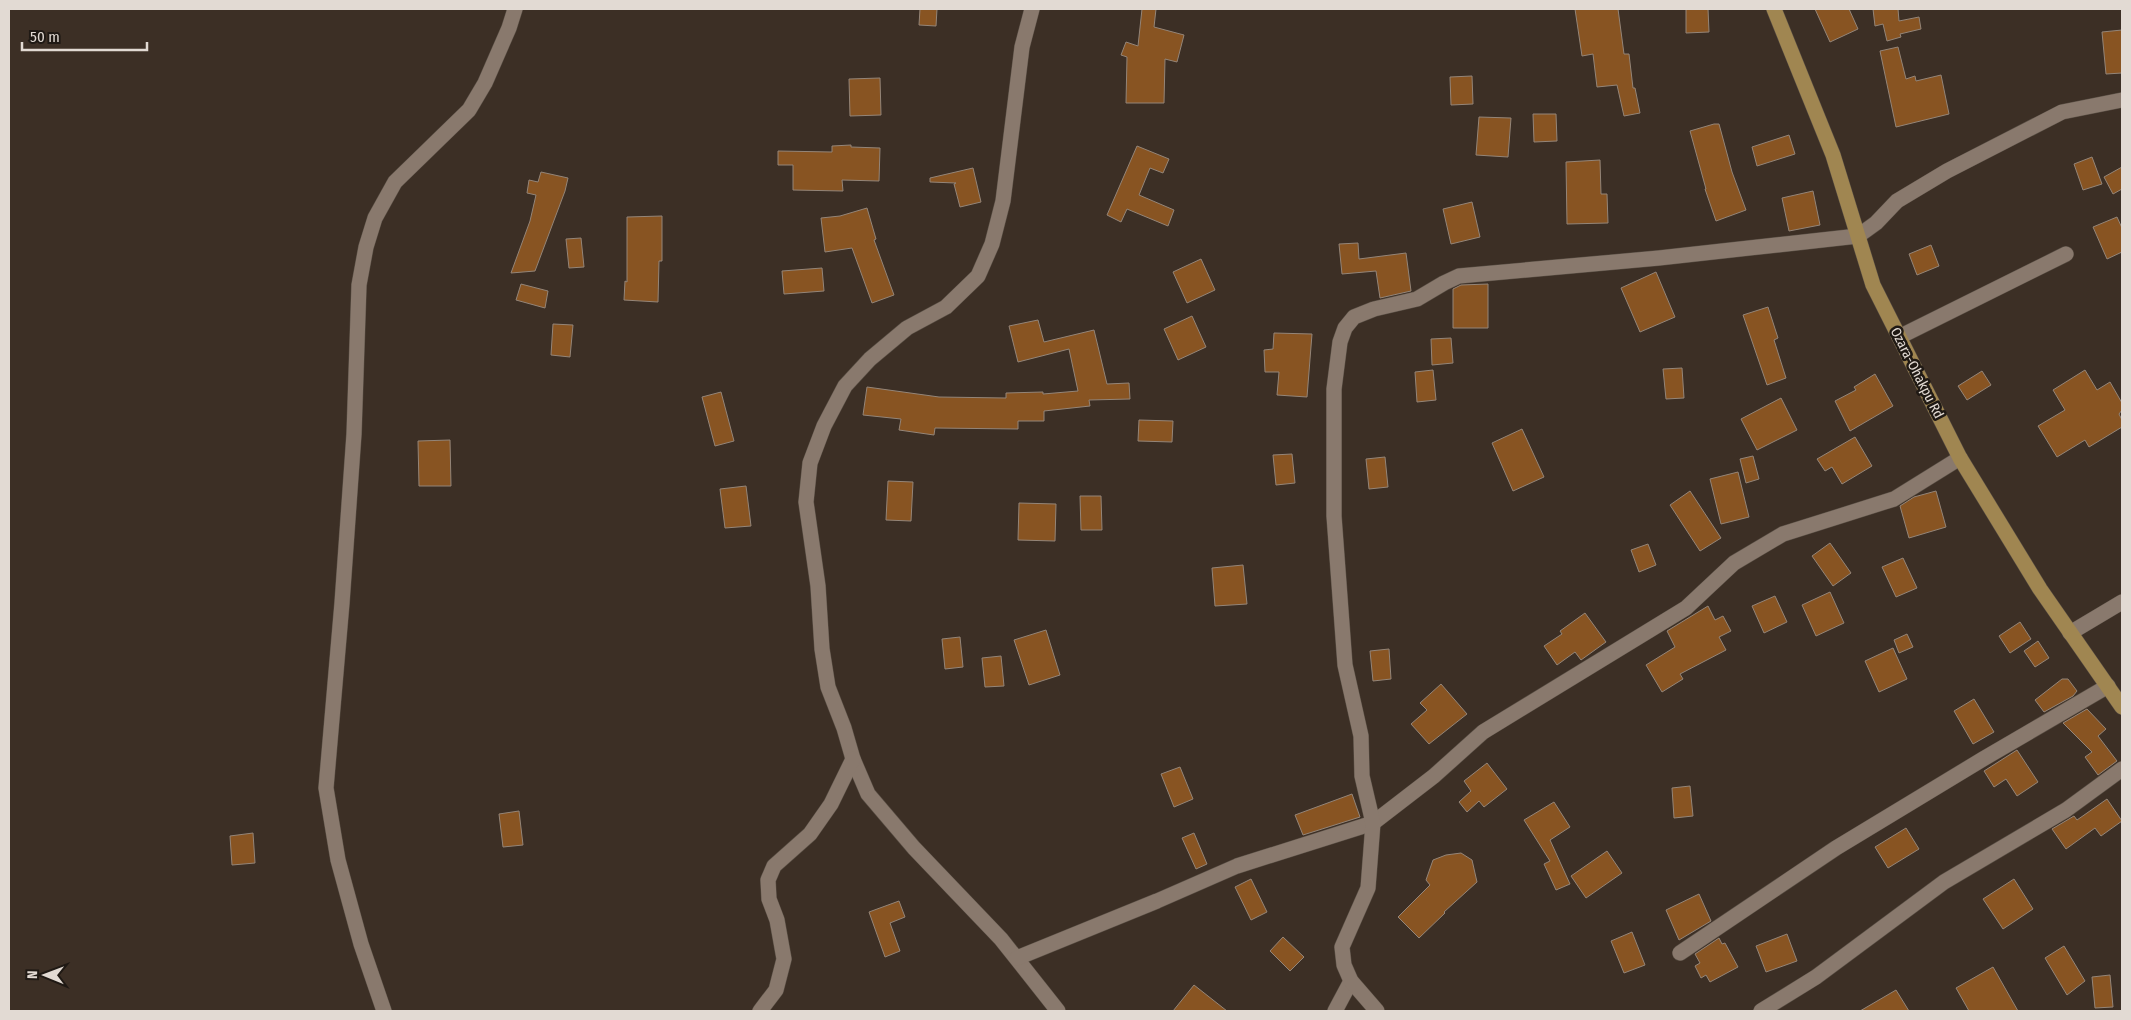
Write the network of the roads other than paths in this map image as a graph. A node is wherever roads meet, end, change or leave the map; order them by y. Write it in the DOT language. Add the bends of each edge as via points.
graph roads {
  1 [pos="515,9"];
  2 [pos="1032,9"];
  3 [pos="1774,9"];
  4 [pos="2122,100"];
  5 [pos="1858,236"];
  6 [pos="2066,254"];
  7 [pos="1900,337"];
  8 [pos="1960,458"];
  9 [pos="2122,602"];
  10 [pos="2070,633"];
  11 [pos="2108,686"];
  12 [pos="2122,707"];
  13 [pos="853,759"];
  14 [pos="2122,769"];
  15 [pos="1373,823"];
  16 [pos="1680,953"];
  17 [pos="1017,958"];
  18 [pos="1351,980"];
  19 [pos="384,1011"];
  20 [pos="760,1011"];
  21 [pos="1058,1011"];
  22 [pos="1335,1011"];
  23 [pos="1377,1011"];
  24 [pos="1761,1011"];
  1 -- 19 [label="street" via="485,84 469,110 395,182 375,218 359,285 353,444 326,788 340,869"];
  2 -- 13 [label="street" via="1022,47 1003,201 992,244 978,276 946,307 907,328 870,359 845,386 824,426 810,463 806,502 818,586 822,649 828,688"];
  3 -- 5 [label="main road, Ozara-Ohakpu Rd" via="1833,155"];
  4 -- 5 [label="street" via="2062,112 1947,171 1897,201"];
  5 -- 7 [label="main road, Ozara-Ohakpu Rd" via="1873,285"];
  5 -- 15 [label="street" via="1459,276 1417,299 1354,317 1340,342 1334,389 1334,516 1345,665 1361,736 1362,776"];
  6 -- 7 [label="street"];
  7 -- 8 [label="main road, Ozara-Ohakpu Rd"];
  8 -- 10 [label="main road, Ozara-Ohakpu Rd"];
  8 -- 15 [label="street" via="1894,499 1783,534 1734,563 1686,608 1483,732 1434,776"];
  9 -- 10 [label="street"];
  10 -- 11 [label="main road, Ozara-Ohakpu Rd"];
  11 -- 12 [label="main road, Ozara-Ohakpu Rd"];
  11 -- 16 [label="street" via="1836,848"];
  13 -- 17 [label="street" via="868,794"];
  13 -- 20 [label="street" via="831,804 810,834 774,866 768,880 769,899 777,920 784,959 776,990"];
  14 -- 24 [label="street" via="2066,810 1944,882 1816,976"];
  15 -- 17 [label="street" via="1238,866"];
  15 -- 18 [label="street" via="1368,888 1342,947 1344,965"];
  17 -- 21 [label="street"];
  18 -- 22 [label="street"];
  18 -- 23 [label="street"];
}
